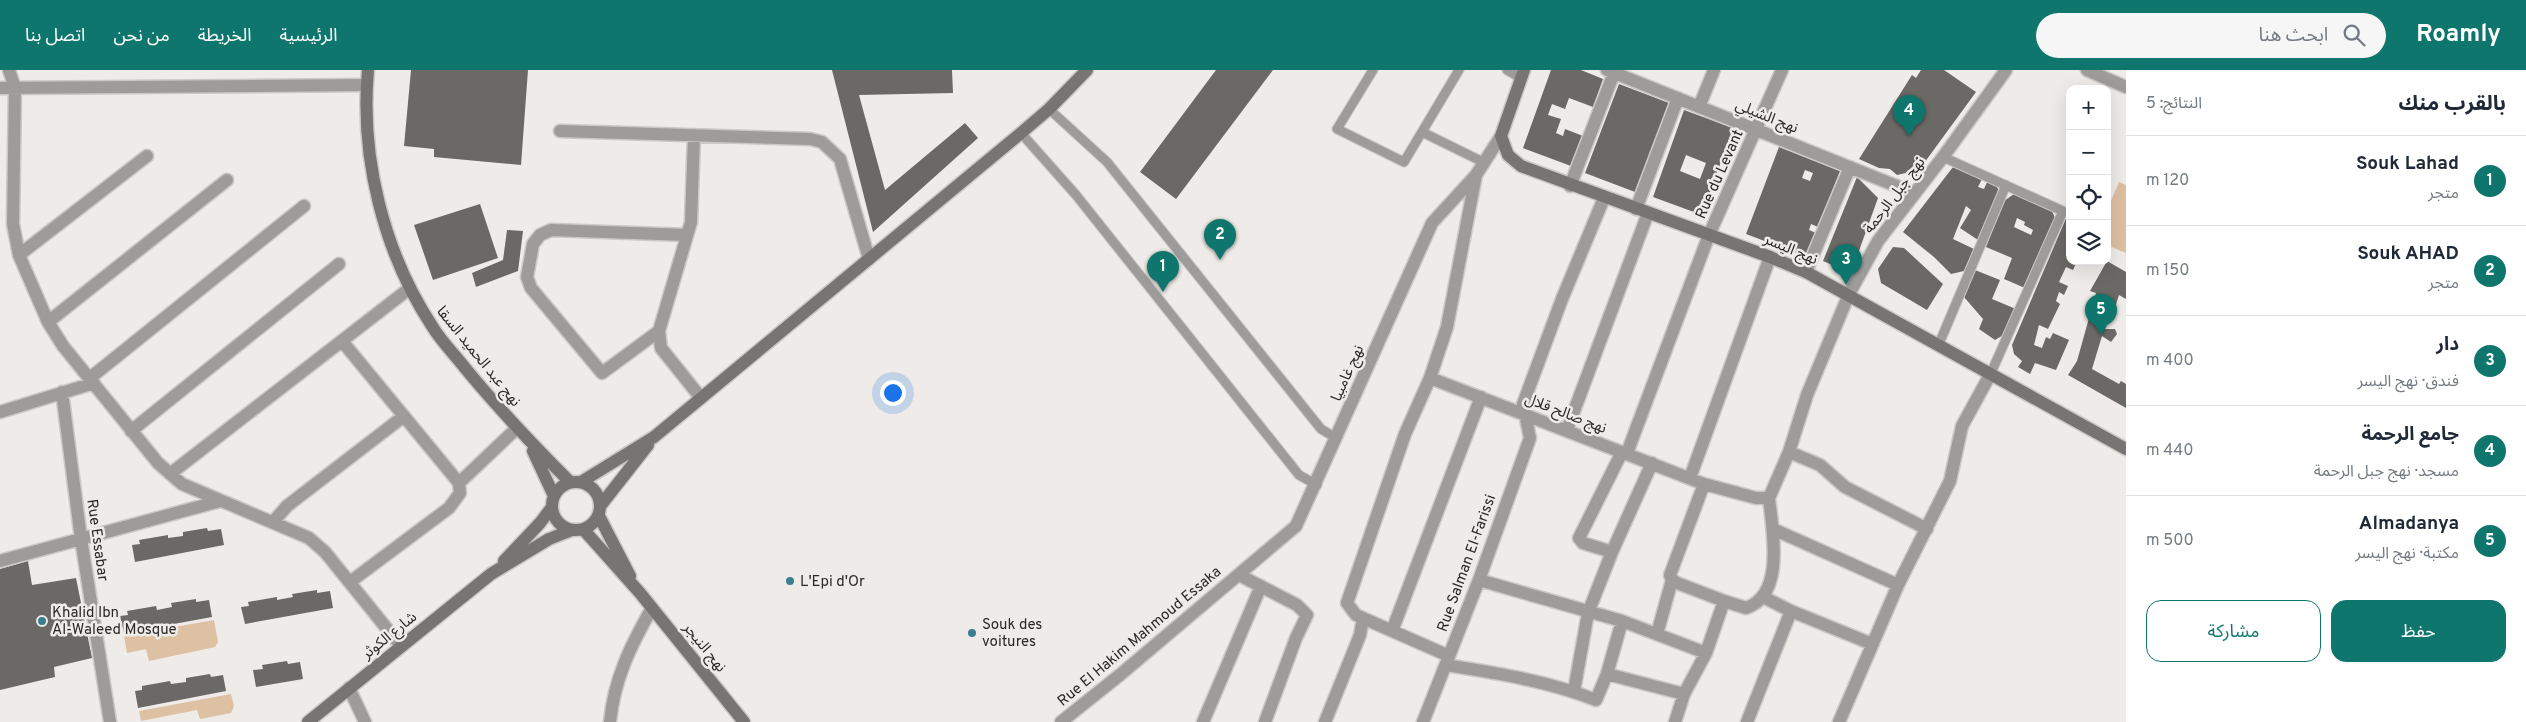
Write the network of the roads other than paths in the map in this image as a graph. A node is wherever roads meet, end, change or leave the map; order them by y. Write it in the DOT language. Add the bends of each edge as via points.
graph roads {
  1 [pos="9,70"];
  2 [pos="368,70"];
  3 [pos="1087,70"];
  4 [pos="1373,70"];
  5 [pos="1459,70"];
  6 [pos="1506,70"];
  7 [pos="1714,70"];
  8 [pos="1782,70"];
  9 [pos="2006,70"];
  10 [pos="2087,70"];
  11 [pos="1611,71"];
  12 [pos="1523,74"];
  13 [pos="367,84"];
  14 [pos="2126,87"];
  15 [pos="0,88"];
  16 [pos="15,88"];
  17 [pos="1678,98"];
  18 [pos="1699,107"];
  19 [pos="1049,109"];
  20 [pos="1756,130"];
  21 [pos="560,132"];
  22 [pos="1422,132"];
  23 [pos="1021,133"];
  24 [pos="694,135"];
  25 [pos="1501,136"];
  26 [pos="147,156"];
  27 [pos="1943,157"];
  28 [pos="1485,163"];
  29 [pos="1850,167"];
  30 [pos="1476,175"];
  31 [pos="227,180"];
  32 [pos="2006,185"];
  33 [pos="1570,186"];
  34 [pos="1914,193"];
  35 [pos="1604,198"];
  36 [pos="304,206"];
  37 [pos="1642,211"];
  38 [pos="687,235"];
  39 [pos="1709,235"];
  40 [pos="19,255"];
  41 [pos="1770,257"];
  42 [pos="869,259"];
  43 [pos="339,264"];
  44 [pos="1806,272"];
  45 [pos="410,288"];
  46 [pos="1849,294"];
  47 [pos="48,322"];
  48 [pos="659,331"];
  49 [pos="342,341"];
  50 [pos="1939,344"];
  51 [pos="1991,373"];
  52 [pos="1430,378"];
  53 [pos="92,380"];
  54 [pos="62,392"];
  55 [pos="701,398"];
  56 [pos="1481,398"];
  57 [pos="0,412"];
  58 [pos="1524,414"];
  59 [pos="404,416"];
  60 [pos="517,428"];
  61 [pos="1567,430"];
  62 [pos="131,431"];
  63 [pos="654,437"];
  64 [pos="1336,438"];
  65 [pos="527,440"];
  66 [pos="2126,448"];
  67 [pos="1789,452"];
  68 [pos="1624,453"];
  69 [pos="1652,463"];
  70 [pos="170,474"];
  71 [pos="1690,478"];
  72 [pos="575,482"];
  73 [pos="459,483"];
  74 [pos="1704,484"];
  75 [pos="1317,485"];
  76 [pos="1769,498"];
  77 [pos="220,501"];
  78 [pos="553,501"];
  79 [pos="600,510"];
  80 [pos="273,522"];
  81 [pos="1773,529"];
  82 [pos="1927,529"];
  83 [pos="577,530"];
  84 [pos="81,539"];
  85 [pos="1612,552"];
  86 [pos="0,561"];
  87 [pos="492,574"];
  88 [pos="1239,575"];
  89 [pos="1479,580"];
  90 [pos="1672,580"];
  91 [pos="350,582"];
  92 [pos="1898,585"];
  93 [pos="1261,586"];
  94 [pos="640,593"];
  95 [pos="1763,597"];
  96 [pos="1724,601"];
  97 [pos="652,608"];
  98 [pos="1791,612"];
  99 [pos="1588,613"];
  100 [pos="1363,618"];
  101 [pos="1622,621"];
  102 [pos="1392,631"];
  103 [pos="1657,634"];
  104 [pos="1872,644"];
  105 [pos="401,646"];
  106 [pos="1706,653"];
  107 [pos="1447,660"];
  108 [pos="1607,674"];
  109 [pos="349,688"];
  110 [pos="1574,692"];
  111 [pos="1684,694"];
  112 [pos="110,722"];
  113 [pos="308,722"];
  114 [pos="364,722"];
  115 [pos="610,722"];
  116 [pos="744,722"];
  117 [pos="1061,722"];
  118 [pos="1203,722"];
  119 [pos="1265,722"];
  120 [pos="1325,722"];
  121 [pos="1423,722"];
  122 [pos="1675,722"];
  123 [pos="1747,722"];
  124 [pos="1839,722"];
  1 -- 16 [label="street"];
  2 -- 13 [label="main road, نهج عبد الحميد السقا"];
  3 -- 19 [label="main road"];
  4 -- 22 [label="lane" via="1337,129 1404,162"];
  5 -- 22 [label="lane"];
  6 -- 12 [label="lane"];
  7 -- 18 [label="street"];
  8 -- 20 [label="street, Rue du Levant"];
  9 -- 27 [label="street, نهج جبل الرحمة"];
  10 -- 14 [label="street"];
  11 -- 17 [label="street, نهج الشيلي"];
  11 -- 33 [label="street"];
  12 -- 25 [label="main road"];
  13 -- 16 [label="street"];
  13 -- 45 [label="main road, نهج عبد الحميد السقا" via="375,182 387,232"];
  15 -- 16 [label="street"];
  16 -- 40 [label="street" via="13,224"];
  17 -- 18 [label="street, نهج الشيلي"];
  17 -- 37 [label="street"];
  18 -- 20 [label="street, نهج الشيلي"];
  19 -- 23 [label="main road"];
  19 -- 64 [label="lane" via="1107,162 1321,429"];
  20 -- 29 [label="street, نهج الشيلي"];
  20 -- 39 [label="street, Rue du Levant"];
  21 -- 24 [label="street"];
  22 -- 28 [label="lane"];
  23 -- 42 [label="main road"];
  23 -- 75 [label="lane" via="1076,196 1299,475"];
  24 -- 38 [label="street" via="691,222"];
  24 -- 42 [label="street" via="810,139 832,149 840,159"];
  25 -- 28 [label="street, نهج غامبيا"];
  25 -- 33 [label="main road, نهج اليسر" via="1514,162"];
  26 -- 40 [label="street"];
  27 -- 32 [label="lane"];
  27 -- 34 [label="street, نهج جبل الرحمة"];
  28 -- 30 [label="street, نهج غامبيا"];
  29 -- 34 [label="street, نهج الشيلي"];
  29 -- 44 [label="street"];
  30 -- 52 [label="street" via="1447,327"];
  30 -- 64 [label="street, نهج غامبيا" via="1432,223"];
  31 -- 47 [label="street"];
  32 -- 50 [label="lane"];
  32 -- 51 [label="lane" via="2063,211"];
  33 -- 35 [label="main road, نهج اليسر"];
  34 -- 46 [label="street, نهج جبل الرحمة" via="1878,241"];
  35 -- 37 [label="main road, نهج اليسر"];
  35 -- 58 [label="street" via="1562,299 1524,404"];
  36 -- 53 [label="street"];
  37 -- 39 [label="main road, نهج اليسر"];
  37 -- 61 [label="street"];
  38 -- 48 [label="street"];
  38 -- 48 [label="street" via="551,230 540,235 533,244 527,277 531,288 602,372"];
  39 -- 41 [label="main road, نهج اليسر"];
  39 -- 68 [label="street, Rue du Levant"];
  40 -- 47 [label="street"];
  41 -- 44 [label="main road, نهج اليسر"];
  41 -- 71 [label="street"];
  42 -- 55 [label="main road"];
  43 -- 62 [label="street"];
  44 -- 46 [label="main road, نهج اليسر"];
  45 -- 49 [label="street"];
  45 -- 60 [label="main road, نهج عبد الحميد السقا" via="432,327"];
  46 -- 50 [label="main road, نهج اليسر"];
  46 -- 67 [label="street, نهج جبل الرحمة" via="1807,395"];
  47 -- 53 [label="street" via="63,346"];
  48 -- 55 [label="street" via="661,348"];
  49 -- 59 [label="street"];
  49 -- 70 [label="street"];
  50 -- 51 [label="main road, نهج اليسر"];
  51 -- 66 [label="main road, نهج اليسر"];
  51 -- 82 [label="street" via="1962,426 1950,481"];
  52 -- 56 [label="street, نهج صالح قلال"];
  52 -- 100 [label="street" via="1405,434 1347,603 1356,615"];
  53 -- 54 [label="street"];
  53 -- 62 [label="street"];
  54 -- 57 [label="street"];
  54 -- 84 [label="street, Rue Essabar"];
  55 -- 63 [label="main road"];
  56 -- 58 [label="street, نهج صالح قلال"];
  56 -- 102 [label="street"];
  58 -- 61 [label="street, نهج صالح قلال"];
  58 -- 89 [label="street, Rue Salman El-Farissi" via="1530,438"];
  59 -- 73 [label="street"];
  59 -- 80 [label="street" via="287,506"];
  60 -- 65 [label="main road, نهج عبد الحميد السقا"];
  60 -- 73 [label="street"];
  61 -- 68 [label="street, نهج صالح قلال"];
  62 -- 70 [label="street"];
  63 -- 72 [label="main road"];
  63 -- 79 [label="main road"];
  64 -- 75 [label="street, نهج غامبيا"];
  65 -- 72 [label="main road, نهج عبد الحميد السقا"];
  65 -- 78 [label="main road, نهج عبد الحميد السقا"];
  67 -- 76 [label="street, نهج جبل الرحمة"];
  67 -- 82 [label="street" via="1820,465 1845,487"];
  68 -- 69 [label="street, نهج صالح قلال"];
  68 -- 85 [label="street, Rue du Levant" via="1579,538 1582,543"];
  69 -- 71 [label="street, نهج صالح قلال"];
  69 -- 85 [label="street"];
  70 -- 77 [label="street" via="182,484"];
  71 -- 74 [label="street, نهج صالح قلال"];
  72 -- 78 [label="main road" via="558,490"];
  72 -- 79 [label="main road" via="595,490"];
  73 -- 91 [label="street" via="460,494 449,508"];
  74 -- 76 [label="street, نهج صالح قلال" via="1756,498"];
  74 -- 90 [label="street" via="1681,542 1670,575"];
  75 -- 88 [label="street, نهج غامبيا" via="1296,526"];
  76 -- 81 [label="street"];
  77 -- 80 [label="street"];
  77 -- 84 [label="street"];
  78 -- 83 [label="main road" via="558,522"];
  78 -- 87 [label="main road, شارع الكوثر" via="540,523"];
  79 -- 83 [label="main road" via="589,526"];
  79 -- 94 [label="main road"];
  80 -- 91 [label="street" via="310,538"];
  81 -- 92 [label="street"];
  81 -- 95 [label="street" via="1773,569"];
  82 -- 92 [label="street"];
  83 -- 87 [label="main road, شارع الكوثر" via="549,539"];
  83 -- 94 [label="main road"];
  84 -- 86 [label="street"];
  84 -- 112 [label="street, Rue Essabar"];
  85 -- 99 [label="street"];
  87 -- 105 [label="main road, شارع الكوثر"];
  88 -- 93 [label="street"];
  88 -- 117 [label="street, Rue El Hakim Mahmoud Essaka"];
  89 -- 99 [label="street"];
  89 -- 107 [label="street, Rue Salman El-Farissi"];
  90 -- 96 [label="street"];
  90 -- 103 [label="street"];
  91 -- 105 [label="street"];
  92 -- 104 [label="street"];
  93 -- 118 [label="street"];
  93 -- 119 [label="street" via="1304,609 1307,615"];
  94 -- 97 [label="main road, نهج النيجر"];
  95 -- 96 [label="street" via="1746,608"];
  95 -- 98 [label="street"];
  96 -- 106 [label="street"];
  97 -- 115 [label="street" via="618,678"];
  97 -- 116 [label="main road, نهج النيجر"];
  98 -- 104 [label="street"];
  98 -- 123 [label="street"];
  99 -- 101 [label="street"];
  99 -- 110 [label="street"];
  100 -- 102 [label="street"];
  100 -- 120 [label="street" via="1360,635"];
  101 -- 103 [label="street"];
  101 -- 108 [label="street"];
  102 -- 107 [label="street"];
  103 -- 106 [label="street"];
  104 -- 124 [label="street"];
  105 -- 109 [label="main road, شارع الكوثر"];
  106 -- 111 [label="street"];
  107 -- 110 [label="street"];
  107 -- 121 [label="street, Rue Salman El-Farissi"];
  108 -- 110 [label="street" via="1596,700"];
  108 -- 111 [label="street"];
  109 -- 113 [label="main road, شارع الكوثر"];
  109 -- 114 [label="street"];
  111 -- 122 [label="street"];
}
